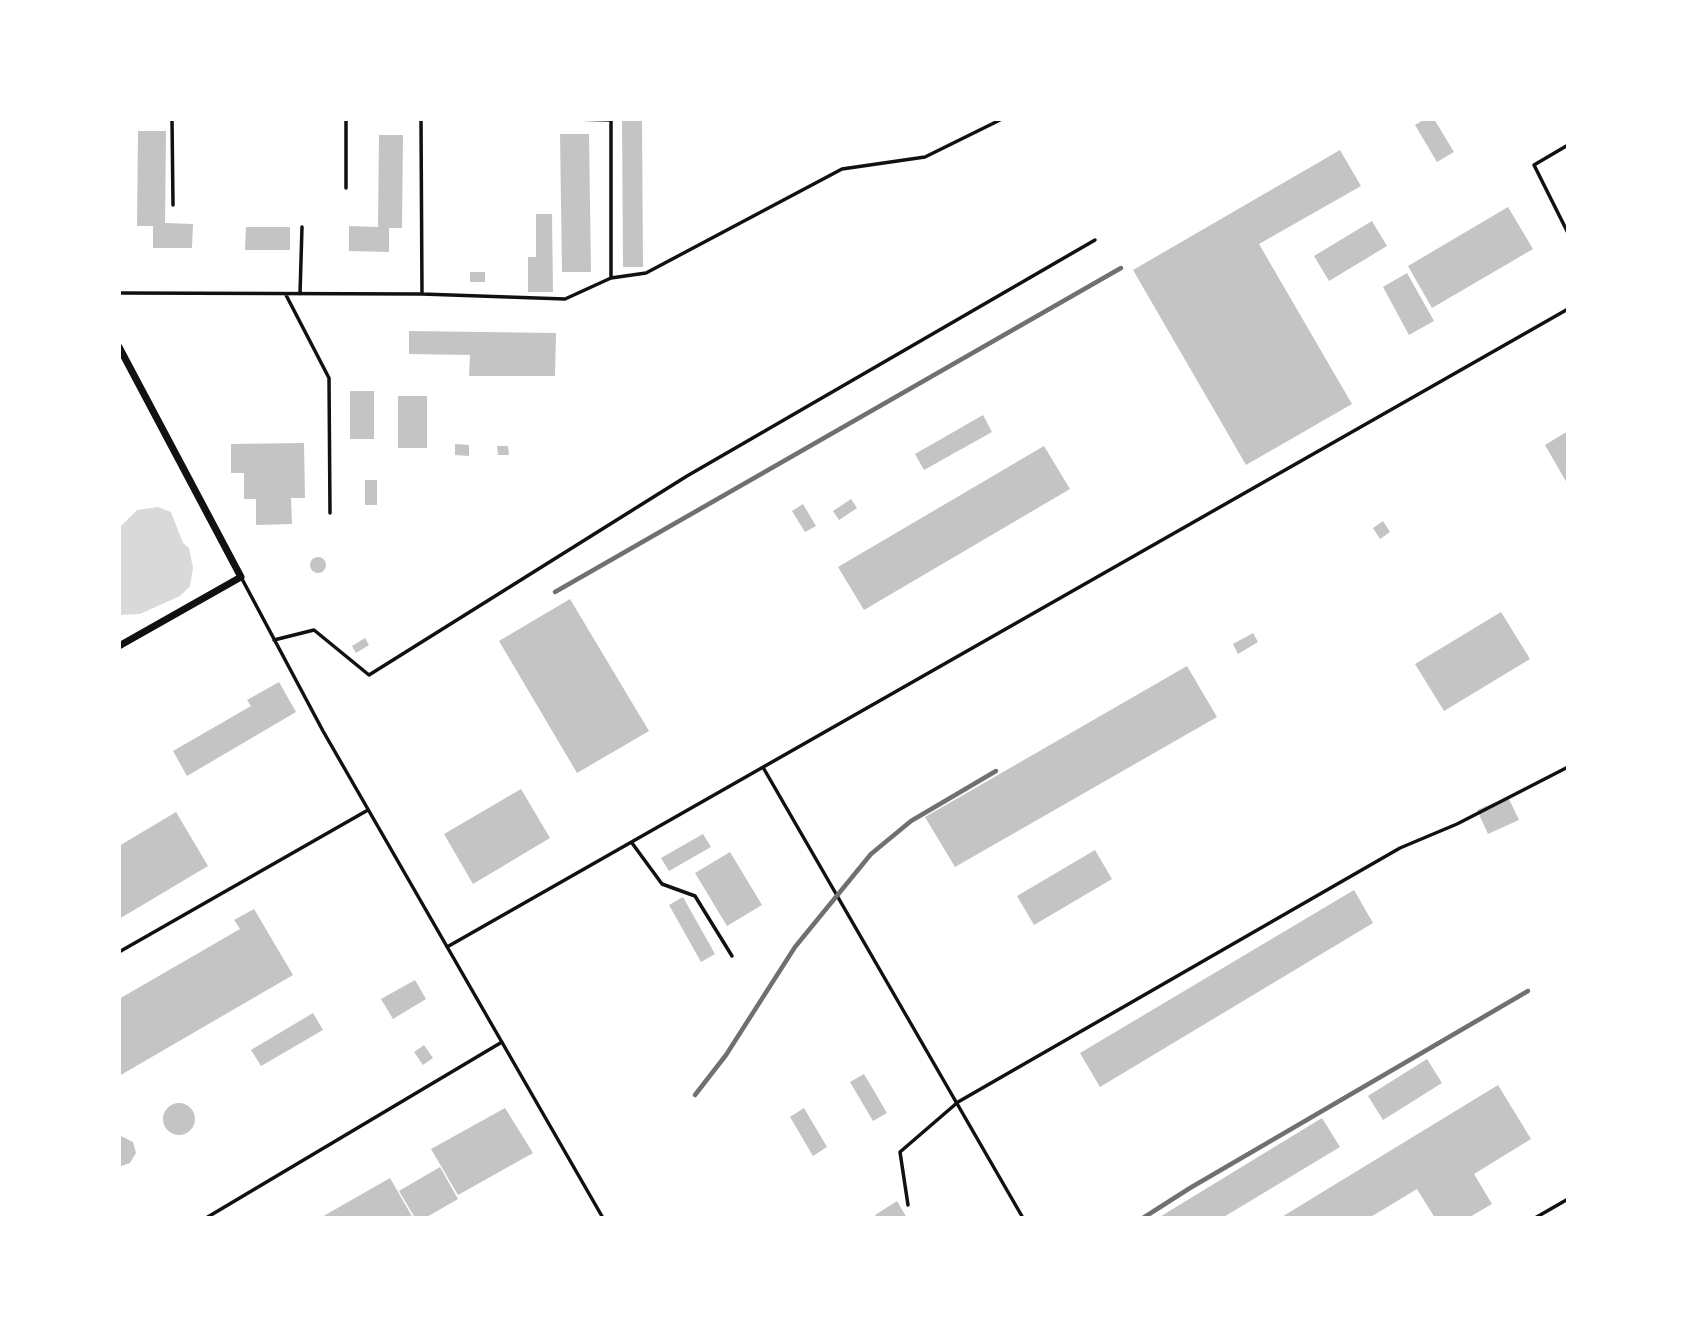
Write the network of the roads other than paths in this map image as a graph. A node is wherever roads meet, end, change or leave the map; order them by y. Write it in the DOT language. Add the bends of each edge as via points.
graph roads {
  1 [pos="173,119"];
  2 [pos="346,119"];
  3 [pos="421,119"];
  4 [pos="572,119"];
  5 [pos="1002,119"];
  6 [pos="611,120"];
  7 [pos="1568,145"];
  8 [pos="346,188"];
  9 [pos="173,205"];
  10 [pos="302,227"];
  11 [pos="1568,233"];
  12 [pos="1095,240"];
  13 [pos="611,278"];
  14 [pos="119,293"];
  15 [pos="300,294"];
  16 [pos="422,294"];
  17 [pos="286,295"];
  18 [pos="1568,309"];
  19 [pos="119,347"];
  20 [pos="122,357"];
  21 [pos="330,513"];
  22 [pos="241,577"];
  23 [pos="274,640"];
  24 [pos="119,646"];
  25 [pos="1568,766"];
  26 [pos="764,769"];
  27 [pos="368,810"];
  28 [pos="632,843"];
  29 [pos="447,947"];
  30 [pos="119,952"];
  31 [pos="732,956"];
  32 [pos="502,1042"];
  33 [pos="958,1102"];
  34 [pos="1568,1199"];
  35 [pos="908,1205"];
  36 [pos="206,1218"];
  37 [pos="603,1218"];
  38 [pos="1023,1218"];
  39 [pos="1535,1218"];
  1 -- 9 [label="lane"];
  2 -- 8 [label="lane"];
  3 -- 16 [label="lane"];
  4 -- 6 [label="lane"];
  5 -- 13 [label="lane" via="925,157 842,169 646,274"];
  6 -- 13 [label="lane"];
  7 -- 11 [label="lane" via="1534,165"];
  10 -- 15 [label="lane"];
  12 -- 23 [label="lane" via="687,476 369,675 314,630"];
  13 -- 16 [label="lane" via="565,299"];
  14 -- 17 [label="lane"];
  15 -- 16 [label="lane"];
  15 -- 17 [label="lane"];
  17 -- 21 [label="lane" via="330,378"];
  18 -- 26 [label="lane"];
  19 -- 20 [label="street"];
  20 -- 22 [label="street"];
  22 -- 23 [label="lane"];
  22 -- 24 [label="street"];
  23 -- 27 [label="lane"];
  25 -- 33 [label="lane" via="1400,848"];
  26 -- 28 [label="lane"];
  26 -- 33 [label="lane"];
  27 -- 29 [label="lane"];
  27 -- 30 [label="lane"];
  28 -- 29 [label="lane"];
  28 -- 31 [label="lane" via="662,884 695,896"];
  29 -- 32 [label="lane"];
  32 -- 36 [label="lane"];
  32 -- 37 [label="lane"];
  33 -- 35 [label="lane" via="900,1152"];
  33 -- 38 [label="lane"];
  34 -- 39 [label="lane"];
}
